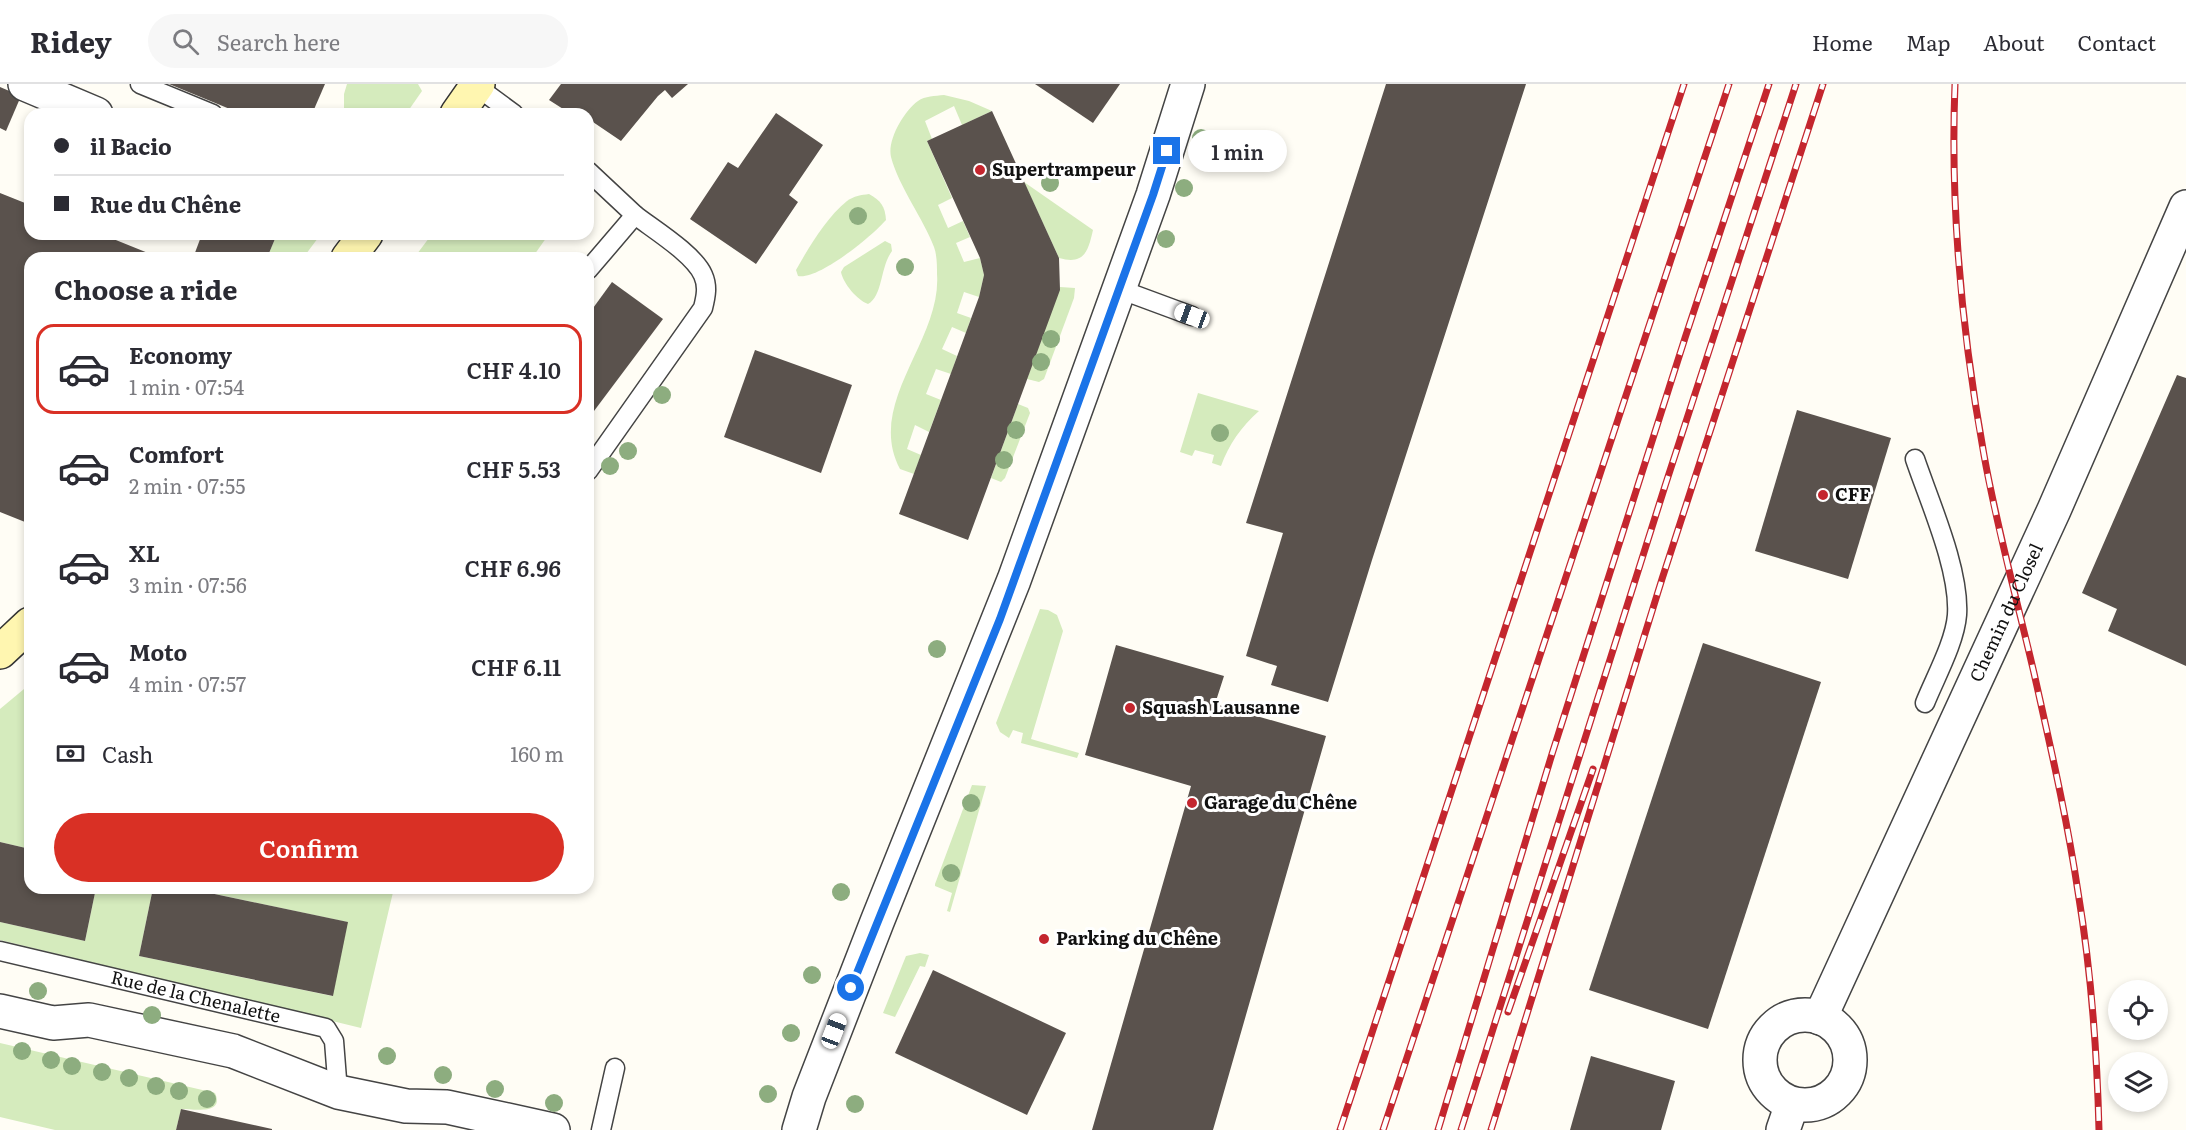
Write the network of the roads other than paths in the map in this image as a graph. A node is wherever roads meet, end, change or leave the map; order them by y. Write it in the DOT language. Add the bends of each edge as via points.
graph roads {
  1 [pos="25,84"];
  2 [pos="140,84"];
  3 [pos="1188,84"];
  4 [pos="477,85"];
  5 [pos="82,108"];
  6 [pos="198,108"];
  7 [pos="462,108"];
  8 [pos="506,108"];
  9 [pos="594,177"];
  10 [pos="2186,207"];
  11 [pos="634,215"];
  12 [pos="594,263"];
  13 [pos="1119,289"];
  14 [pos="1192,316"];
  15 [pos="1915,459"];
  16 [pos="594,462"];
  17 [pos="1925,703"];
  18 [pos="0,951"];
  19 [pos="0,1011"];
  20 [pos="1820,1018"];
  21 [pos="615,1068"];
  22 [pos="338,1092"];
  23 [pos="1788,1117"];
  24 [pos="553,1130"];
  25 [pos="601,1130"];
  26 [pos="799,1130"];
  1 -- 5 [label="street"];
  2 -- 6 [label="lane"];
  3 -- 13 [label="street"];
  4 -- 7 [label="street"];
  4 -- 8 [label="lane"];
  9 -- 11 [label="lane"];
  10 -- 20 [label="street, Chemin du Closel" via="2054,510"];
  11 -- 12 [label="lane"];
  11 -- 16 [label="lane" via="692,260 703,275 707,292 703,308"];
  13 -- 14 [label="lane"];
  13 -- 26 [label="street" via="1000,619 877,922"];
  15 -- 17 [label="lane" via="1954,574 1957,616 1947,652"];
  18 -- 22 [label="lane, Rue de la Chenalette" via="326,1028 334,1041"];
  19 -- 22 [label="street" via="53,1023 89,1020 233,1051"];
  20 -- 23 [label="street" via="1837,1028 1846,1040 1850,1069 1834,1095"];
  20 -- 23 [label="street" via="1795,1016 1782,1021 1763,1044 1762,1074"];
  21 -- 25 [label="lane"];
  22 -- 24 [label="street" via="406,1106 447,1107"];
}
